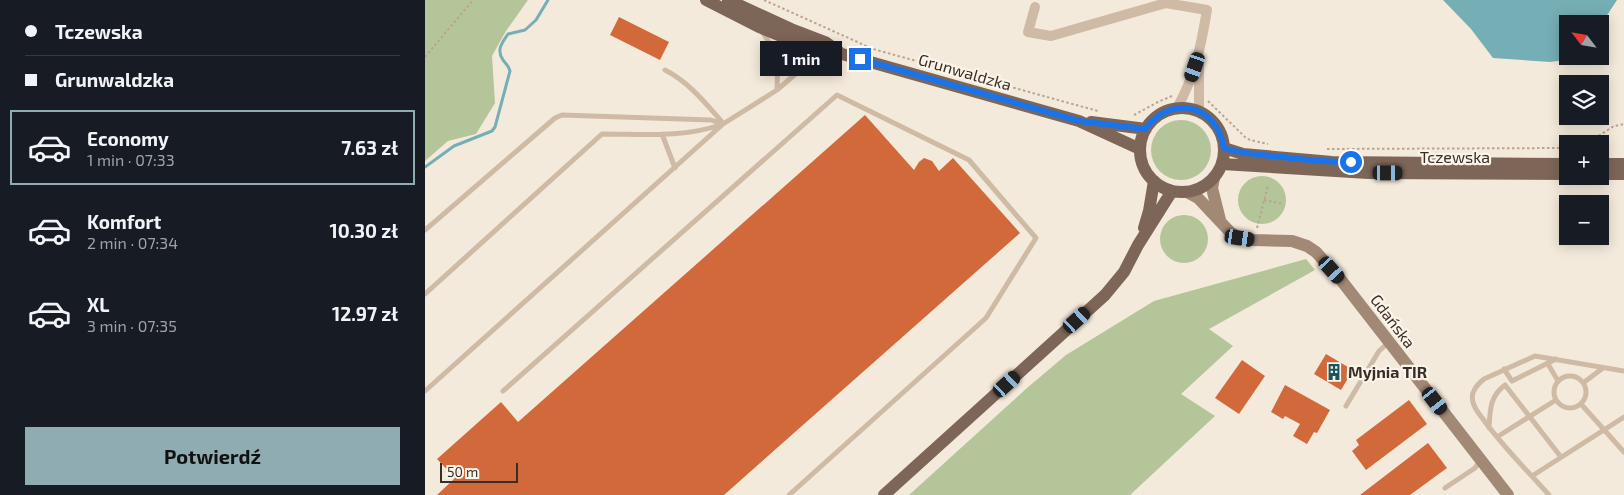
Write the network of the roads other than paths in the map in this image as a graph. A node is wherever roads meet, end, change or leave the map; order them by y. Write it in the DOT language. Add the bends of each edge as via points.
graph roads {
  1 [pos="706,0"];
  2 [pos="728,0"];
  3 [pos="1036,3"];
  4 [pos="759,27"];
  5 [pos="821,52"];
  6 [pos="841,54"];
  7 [pos="1199,54"];
  8 [pos="665,70"];
  9 [pos="777,90"];
  10 [pos="1175,102"];
  11 [pos="1199,111"];
  12 [pos="1079,121"];
  13 [pos="723,124"];
  14 [pos="1145,129"];
  15 [pos="662,134"];
  16 [pos="1224,148"];
  17 [pos="1140,149"];
  18 [pos="1222,164"];
  19 [pos="1559,164"];
  20 [pos="1609,164"];
  21 [pos="1624,164"];
  22 [pos="675,168"];
  23 [pos="1559,174"];
  24 [pos="1609,174"];
  25 [pos="1624,174"];
  26 [pos="1214,178"];
  27 [pos="1154,181"];
  28 [pos="1172,191"];
  29 [pos="1187,192"];
  30 [pos="1220,220"];
  31 [pos="425,230"];
  32 [pos="1138,245"];
  33 [pos="425,294"];
  34 [pos="1388,342"];
  35 [pos="1557,359"];
  36 [pos="1548,364"];
  37 [pos="1603,368"];
  38 [pos="1505,370"];
  39 [pos="1624,371"];
  40 [pos="1512,381"];
  41 [pos="1559,381"];
  42 [pos="1583,383"];
  43 [pos="1505,385"];
  44 [pos="425,391"];
  45 [pos="503,391"];
  46 [pos="1556,400"];
  47 [pos="1581,404"];
  48 [pos="1346,406"];
  49 [pos="1530,417"];
  50 [pos="1624,417"];
  51 [pos="1489,428"];
  52 [pos="1604,429"];
  53 [pos="1497,438"];
  54 [pos="1624,452"];
  55 [pos="1561,458"];
  56 [pos="1481,460"];
  57 [pos="1532,476"];
  58 [pos="1445,488"];
  59 [pos="789,495"];
  60 [pos="884,495"];
  61 [pos="1508,495"];
  62 [pos="1549,495"];
  1 -- 4 [label="main road, Grunwaldzka"];
  2 -- 6 [label="main road, Grunwaldzka" via="825,42"];
  3 -- 7 [label="street" via="1028,32 1051,36 1166,3 1207,10"];
  4 -- 5 [label="main road, Grunwaldzka"];
  4 -- 9 [label="lane" via="778,56"];
  5 -- 6 [label="main road, Grunwaldzka"];
  5 -- 9 [label="lane"];
  6 -- 12 [label="main road, Grunwaldzka"];
  7 -- 10 [label="street" via="1186,93"];
  7 -- 11 [label="street"];
  8 -- 13 [label="lane" via="678,77 703,100"];
  9 -- 13 [label="lane"];
  10 -- 11 [label="main road"];
  10 -- 14 [label="main road"];
  11 -- 16 [label="main road" via="1217,126"];
  12 -- 14 [label="main road, Grunwaldzka"];
  12 -- 17 [label="main road, Grunwaldzka"];
  13 -- 15 [label="lane" via="703,131"];
  13 -- 22 [label="lane"];
  13 -- 31 [label="lane" via="711,120 561,115"];
  14 -- 17 [label="main road"];
  15 -- 22 [label="lane"];
  15 -- 33 [label="lane" via="602,134"];
  16 -- 18 [label="main road"];
  16 -- 19 [label="main road, Tczewska" via="1243,154 1332,162"];
  17 -- 27 [label="main road" via="1141,161"];
  18 -- 23 [label="main road, Tczewska" via="1368,173"];
  18 -- 26 [label="main road"];
  20 -- 21 [label="main road"];
  22 -- 44 [label="lane"];
  24 -- 25 [label="main road"];
  26 -- 29 [label="main road" via="1201,188"];
  26 -- 30 [label="street" via="1213,194"];
  27 -- 28 [label="main road"];
  27 -- 32 [label="main road"];
  28 -- 29 [label="main road"];
  28 -- 32 [label="main road"];
  29 -- 30 [label="street, Gdańska" via="1198,198"];
  30 -- 34 [label="street, Gdańska" via="1240,238 1292,241 1316,252"];
  32 -- 60 [label="main road" via="1124,272 1105,294"];
  34 -- 48 [label="lane" via="1379,351"];
  34 -- 56 [label="street, Gdańska"];
  35 -- 36 [label="lane"];
  35 -- 37 [label="lane"];
  35 -- 38 [label="lane" via="1535,356"];
  36 -- 40 [label="lane"];
  36 -- 41 [label="lane"];
  37 -- 39 [label="lane"];
  37 -- 42 [label="lane"];
  38 -- 40 [label="lane"];
  38 -- 51 [label="lane" via="1483,379 1473,393 1473,402"];
  40 -- 43 [label="lane"];
  41 -- 42 [label="lane" via="1571,376"];
  41 -- 46 [label="lane" via="1555,387"];
  42 -- 47 [label="lane" via="1586,394"];
  43 -- 49 [label="lane"];
  43 -- 51 [label="lane" via="1493,398"];
  45 -- 59 [label="lane" via="837,95 969,160 1036,238 987,318"];
  46 -- 47 [label="lane" via="1567,408"];
  46 -- 49 [label="lane"];
  47 -- 52 [label="lane"];
  49 -- 53 [label="lane"];
  49 -- 55 [label="lane"];
  50 -- 52 [label="lane"];
  51 -- 53 [label="lane"];
  52 -- 54 [label="lane"];
  52 -- 55 [label="lane"];
  53 -- 57 [label="lane"];
  55 -- 57 [label="lane"];
  56 -- 58 [label="lane" via="1475,468"];
  56 -- 61 [label="street, Gdańska"];
  57 -- 62 [label="lane"];
}
